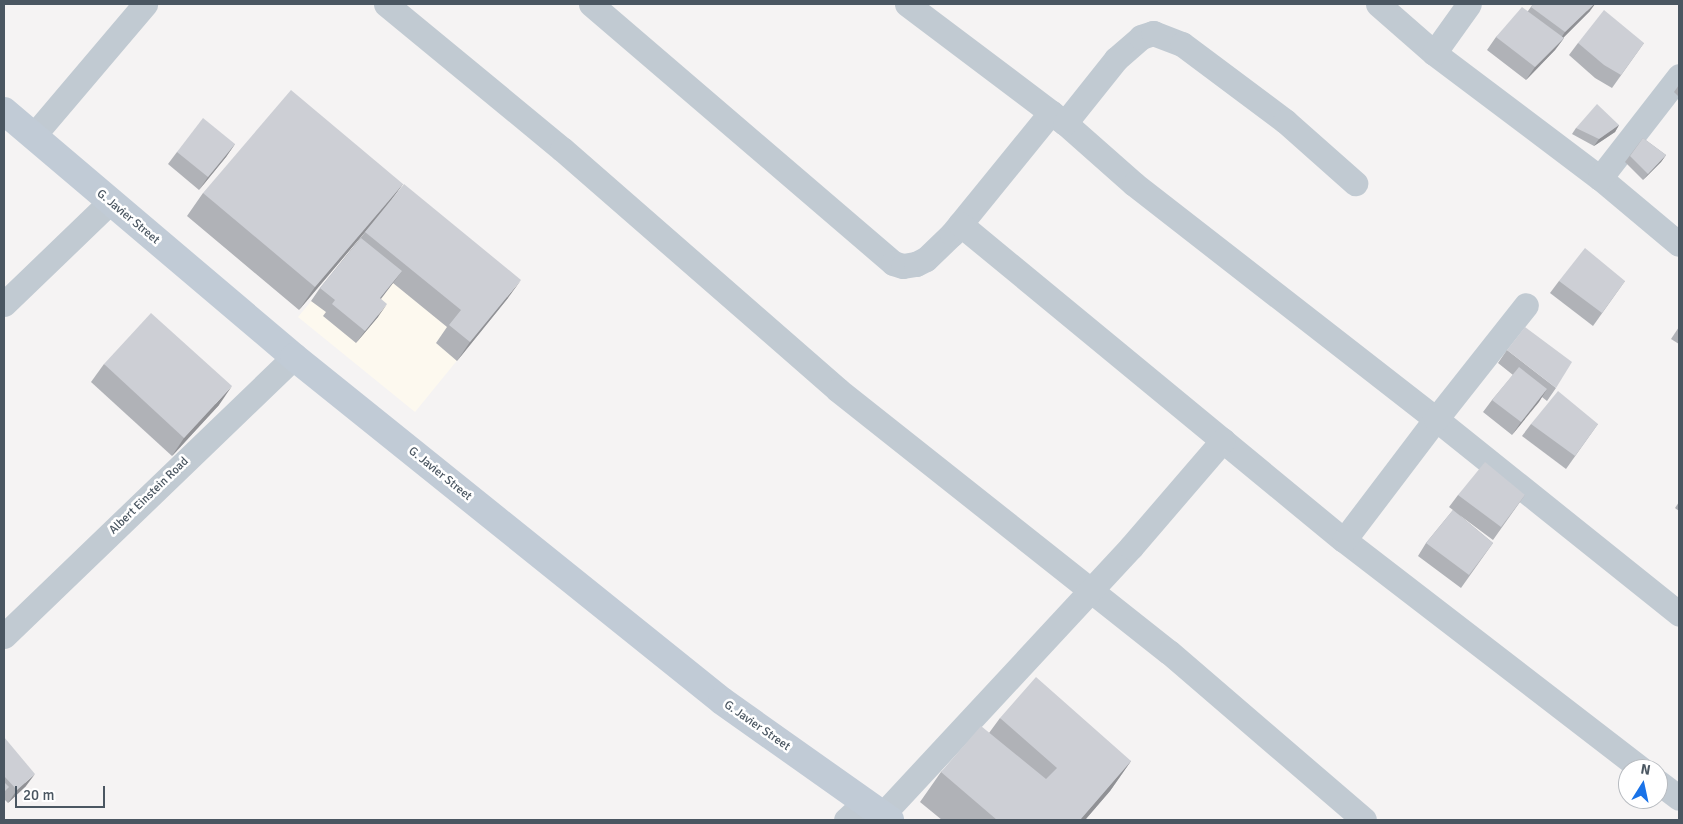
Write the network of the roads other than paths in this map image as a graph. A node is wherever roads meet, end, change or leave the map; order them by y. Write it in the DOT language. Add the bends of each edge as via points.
graph roads {
  1 [pos="146,4"];
  2 [pos="386,4"];
  3 [pos="591,4"];
  4 [pos="907,4"];
  5 [pos="1378,4"];
  6 [pos="1469,4"];
  7 [pos="1434,53"];
  8 [pos="1679,76"];
  9 [pos="4,111"];
  10 [pos="1058,118"];
  11 [pos="34,135"];
  12 [pos="1600,178"];
  13 [pos="1355,183"];
  14 [pos="110,202"];
  15 [pos="960,224"];
  16 [pos="1679,244"];
  17 [pos="4,304"];
  18 [pos="1526,305"];
  19 [pos="294,356"];
  20 [pos="1436,419"];
  21 [pos="1222,440"];
  22 [pos="1344,540"];
  23 [pos="1090,591"];
  24 [pos="1679,614"];
  25 [pos="4,636"];
  26 [pos="1628,759"];
  27 [pos="1668,790"];
  28 [pos="1679,798"];
  29 [pos="871,814"];
  30 [pos="1364,820"];
  1 -- 11 [label="street"];
  2 -- 23 [label="street" via="562,149 838,390"];
  3 -- 15 [label="street" via="893,262 903,266 926,259"];
  4 -- 10 [label="street"];
  5 -- 7 [label="street"];
  6 -- 7 [label="street"];
  7 -- 12 [label="street"];
  8 -- 12 [label="street"];
  9 -- 11 [label="street, G. Javier Street"];
  10 -- 13 [label="street" via="1116,59 1141,37 1153,33 1182,44 1285,121"];
  10 -- 15 [label="street"];
  10 -- 20 [label="street" via="1134,184"];
  11 -- 14 [label="street, G. Javier Street"];
  12 -- 16 [label="street"];
  14 -- 17 [label="street"];
  14 -- 19 [label="street, G. Javier Street"];
  15 -- 21 [label="street"];
  18 -- 20 [label="street"];
  19 -- 25 [label="street, Albert Einstein Road"];
  19 -- 29 [label="street, G. Javier Street" via="722,701"];
  20 -- 22 [label="street"];
  20 -- 24 [label="street"];
  21 -- 22 [label="street"];
  21 -- 23 [label="street"];
  22 -- 26 [label="street"];
  23 -- 29 [label="street"];
  23 -- 30 [label="street" via="1169,652"];
  27 -- 28 [label="street"];
}
